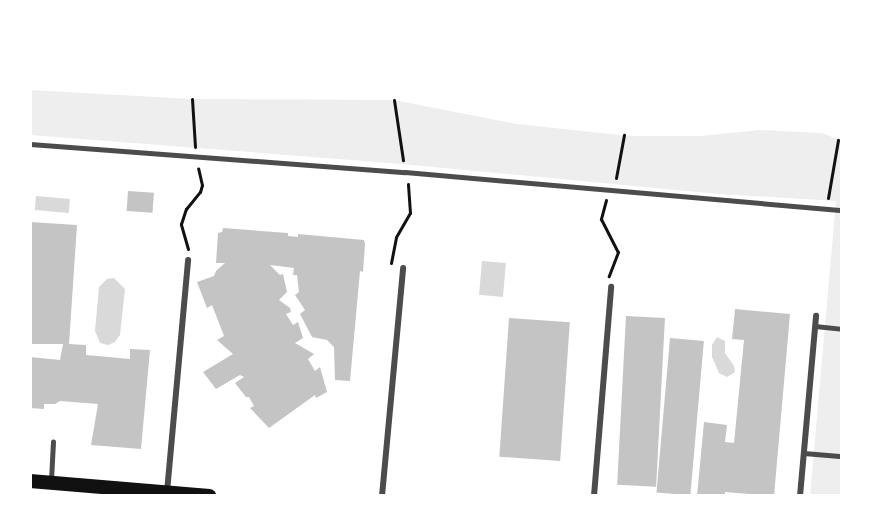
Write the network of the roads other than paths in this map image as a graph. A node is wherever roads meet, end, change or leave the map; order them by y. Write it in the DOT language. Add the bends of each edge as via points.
graph roads {
  1 [pos="30,144"];
  2 [pos="842,210"];
  3 [pos="188,260"];
  4 [pos="403,268"];
  5 [pos="608,285"];
  6 [pos="816,316"];
  7 [pos="815,326"];
  8 [pos="842,329"];
  9 [pos="53,442"];
  10 [pos="804,453"];
  11 [pos="842,456"];
  12 [pos="30,481"];
  13 [pos="50,483"];
  14 [pos="167,494"];
  15 [pos="208,496"];
  16 [pos="382,496"];
  17 [pos="594,496"];
  18 [pos="800,496"];
  1 -- 2 [label="street"];
  3 -- 14 [label="street"];
  4 -- 16 [label="street"];
  5 -- 17 [label="street"];
  6 -- 7 [label="street"];
  7 -- 8 [label="lane"];
  7 -- 10 [label="street"];
  9 -- 13 [label="lane"];
  10 -- 11 [label="lane"];
  10 -- 18 [label="street"];
  12 -- 13 [label="main road"];
  13 -- 14 [label="main road"];
  14 -- 15 [label="main road"];
}
